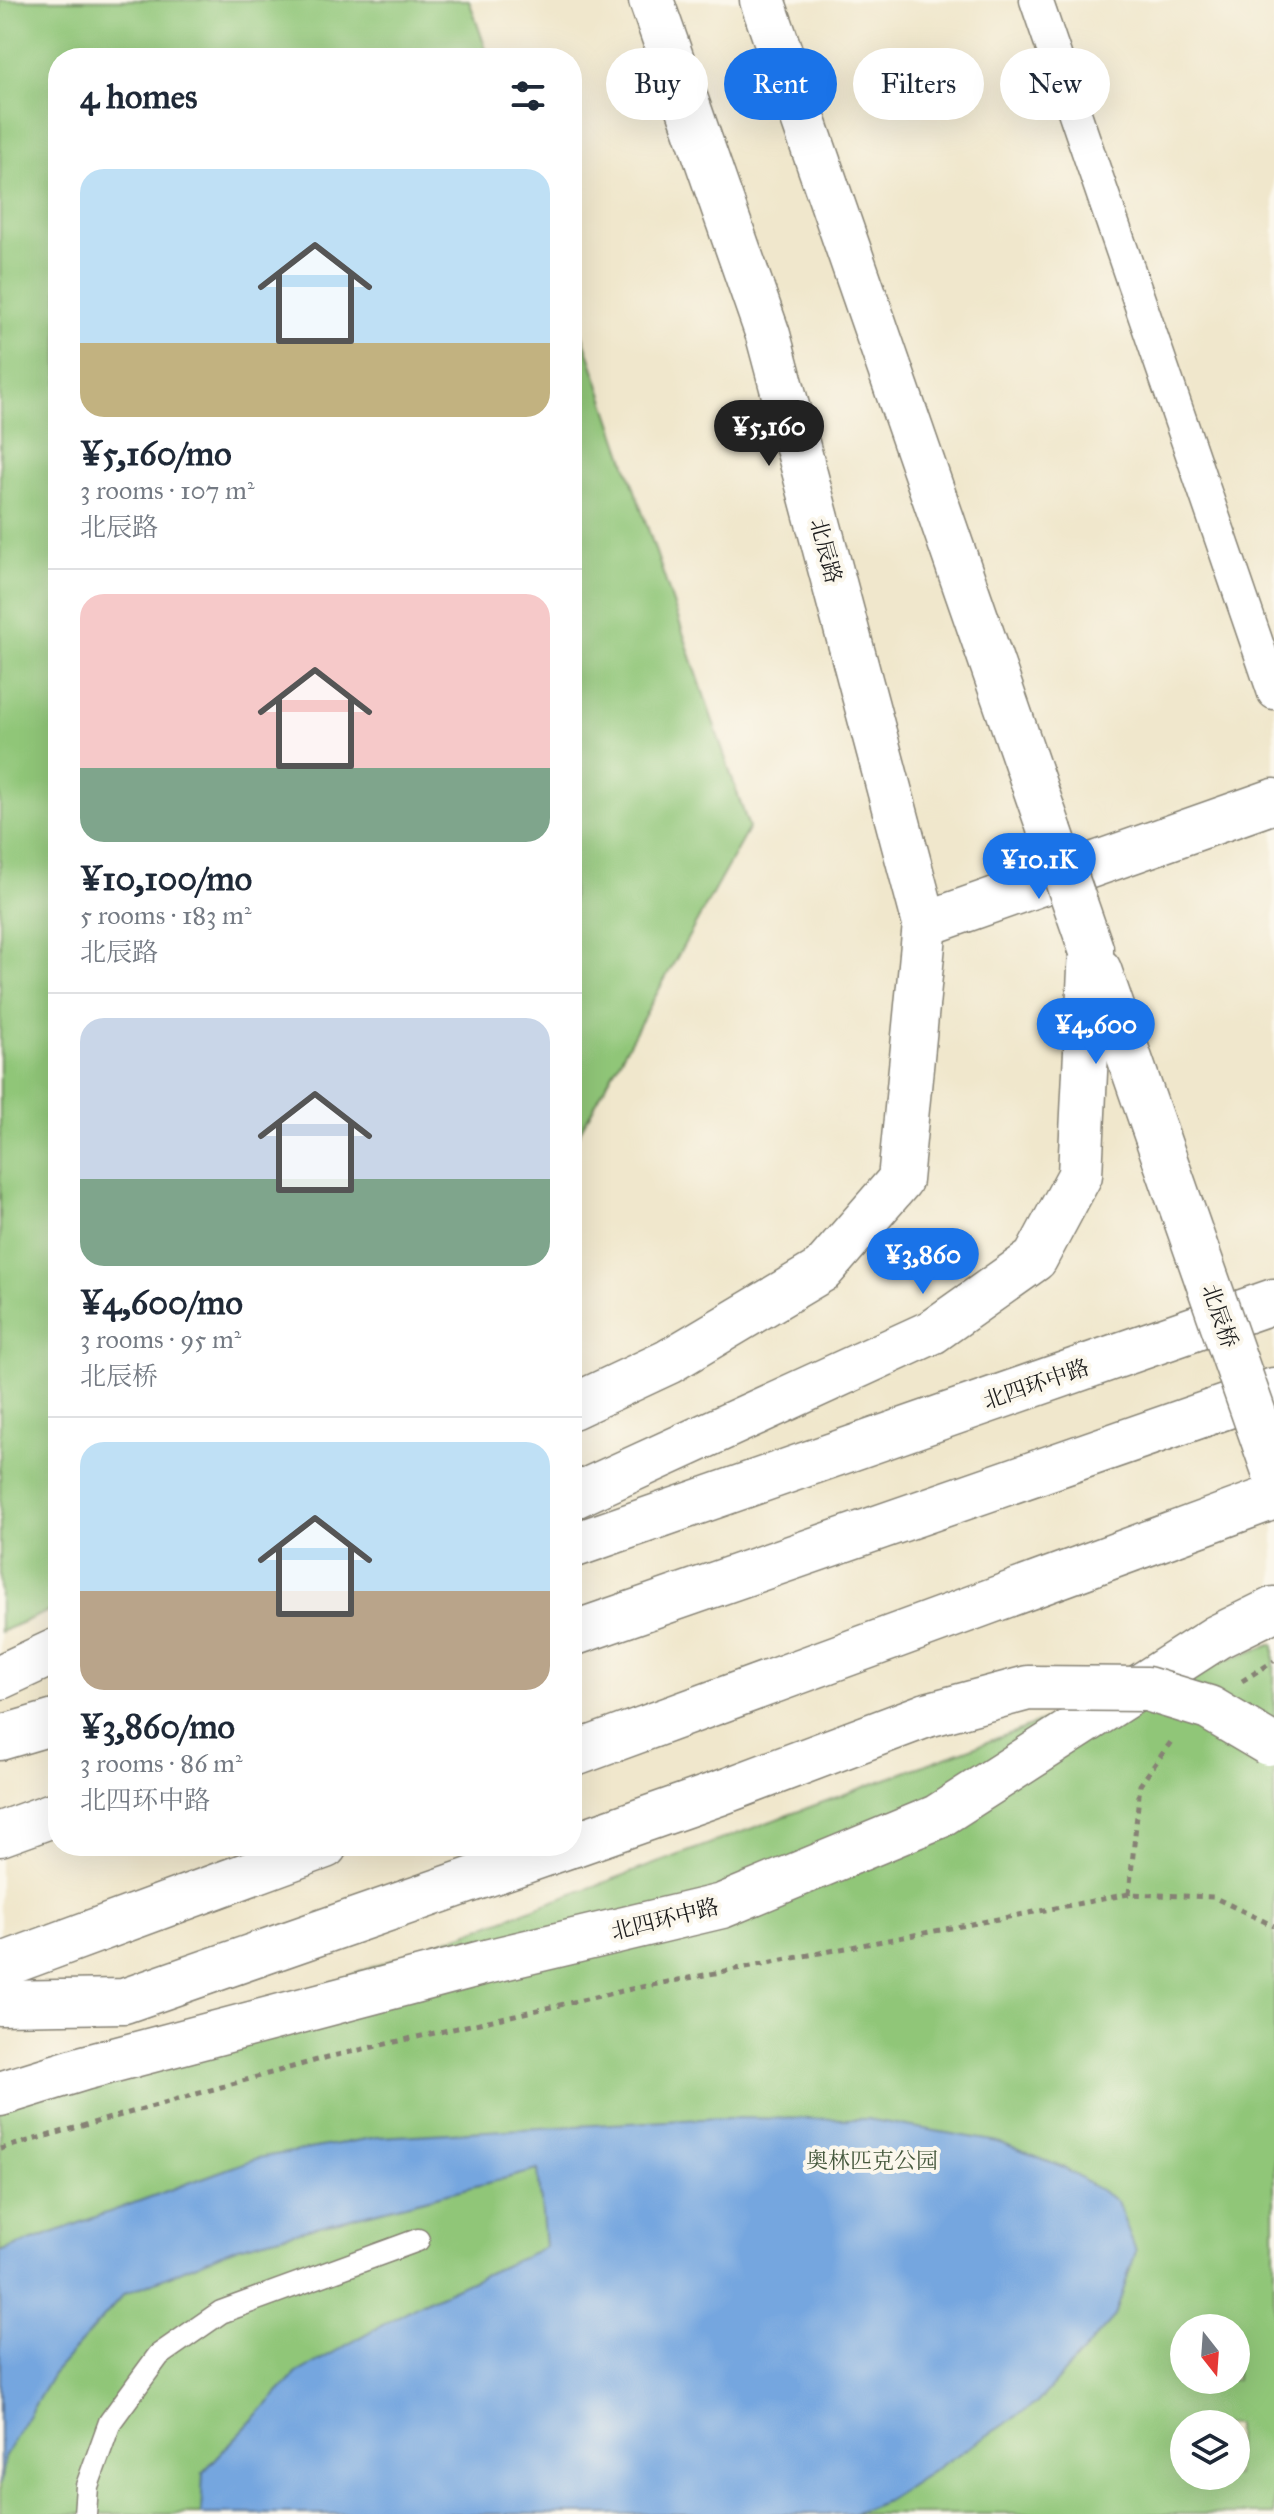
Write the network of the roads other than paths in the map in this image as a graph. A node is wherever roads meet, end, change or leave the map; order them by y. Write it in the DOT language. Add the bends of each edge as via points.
graph roads {
  1 [pos="651,0"];
  2 [pos="762,0"];
  3 [pos="1036,0"];
  4 [pos="1274,693"];
  5 [pos="1274,801"];
  6 [pos="925,924"];
  7 [pos="1091,949"];
  8 [pos="1274,1301"];
  9 [pos="1274,1390"];
  10 [pos="582,1402"];
  11 [pos="1274,1471"];
  12 [pos="582,1492"];
  13 [pos="1274,1497"];
  14 [pos="582,1543"];
  15 [pos="1274,1609"];
  16 [pos="582,1631"];
  17 [pos="48,1655"];
  18 [pos="0,1677"];
  19 [pos="48,1724"];
  20 [pos="0,1738"];
  21 [pos="1271,1746"];
  22 [pos="582,1751"];
  23 [pos="48,1817"];
  24 [pos="0,1834"];
  25 [pos="582,1841"];
  26 [pos="298,1856"];
  27 [pos="539,1856"];
  28 [pos="0,1966"];
  29 [pos="0,2003"];
  30 [pos="0,2094"];
  31 [pos="418,2240"];
  32 [pos="85,2514"];
  1 -- 6 [label="main road, 北辰路" via="768,335"];
  2 -- 7 [label="main road, 北辰桥, bridge"];
  3 -- 4 [label="street"];
  5 -- 6 [label="main road"];
  6 -- 10 [label="main road" via="900,1180 822,1270 668,1362"];
  7 -- 11 [label="main road, 北辰桥, bridge"];
  7 -- 12 [label="main road" via="1080,1175 1035,1259 932,1332"];
  8 -- 14 [label="main road, 北四环中路"];
  9 -- 16 [label="main road"];
  13 -- 22 [label="main road"];
  15 -- 30 [label="main road, 北四环中路" via="1217,1637 937,1817 722,1906 467,1967"];
  17 -- 18 [label="main road"];
  19 -- 20 [label="main road"];
  21 -- 25 [label="main road, bridge" via="1209,1708 1147,1689 1028,1688 927,1715"];
  23 -- 24 [label="main road"];
  26 -- 28 [label="main road"];
  27 -- 29 [label="main road" via="124,2001"];
  31 -- 32 [label="lane" via="221,2312 159,2355 110,2422 87,2486"];
}
